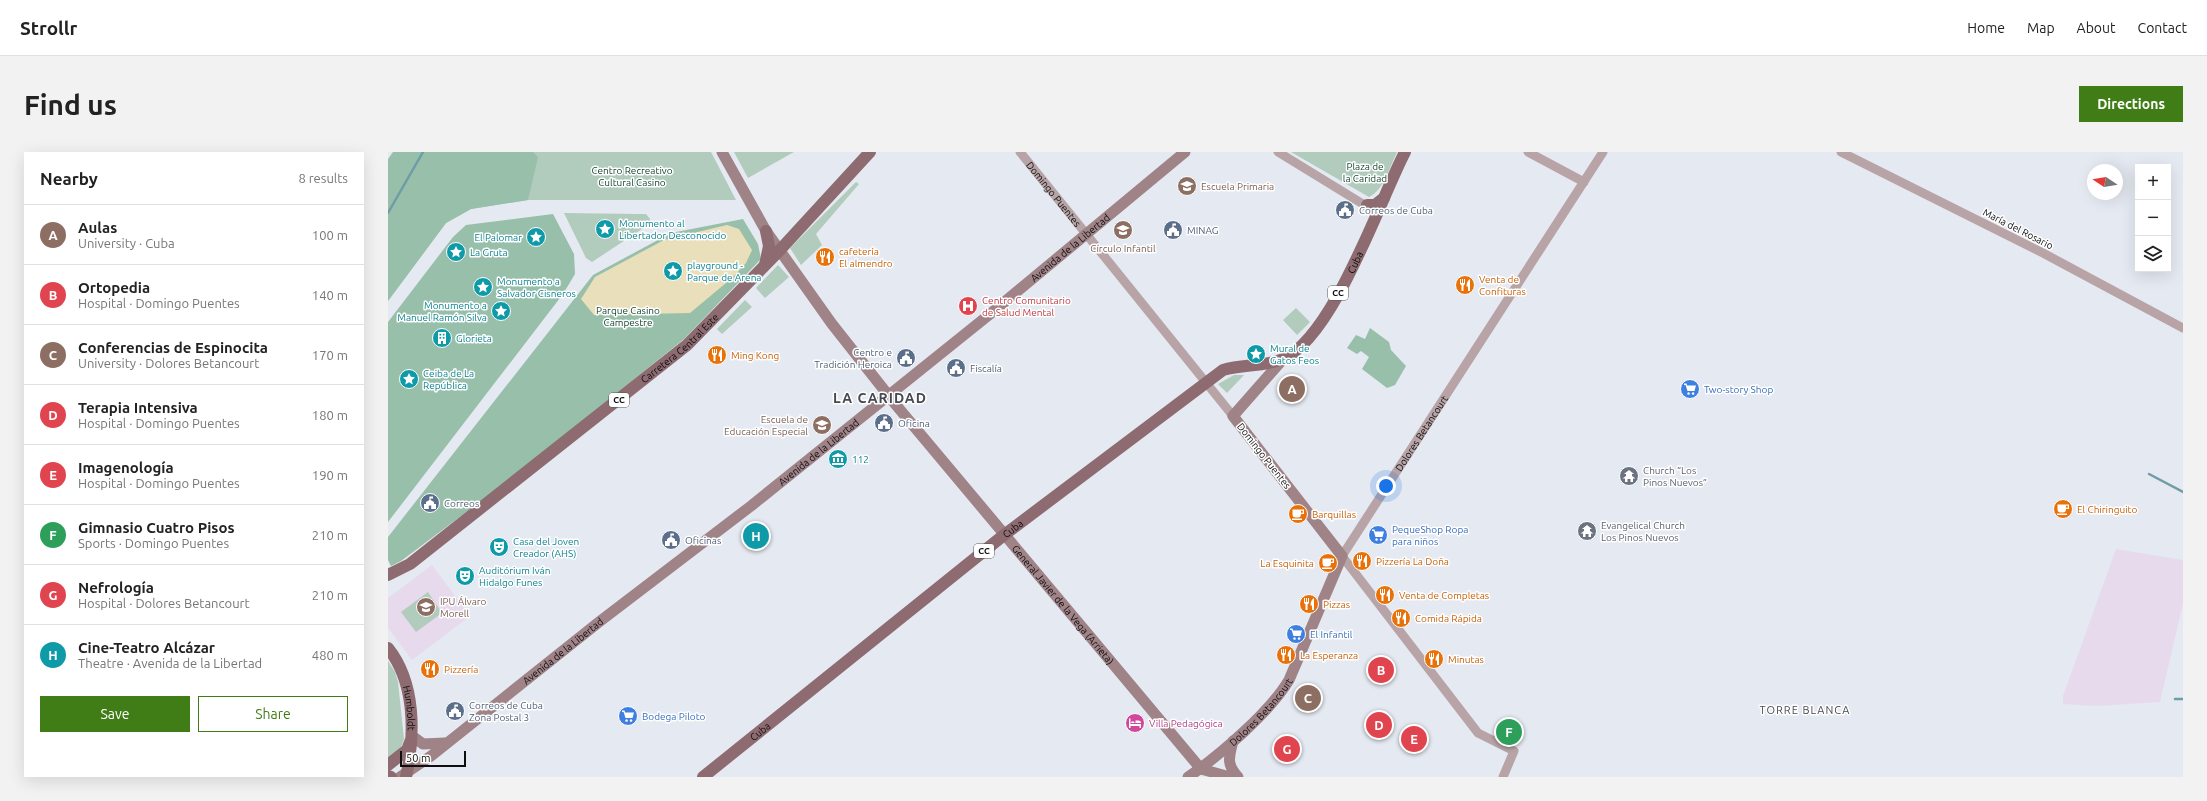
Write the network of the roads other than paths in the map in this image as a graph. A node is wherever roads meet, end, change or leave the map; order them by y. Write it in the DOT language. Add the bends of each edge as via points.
graph roads {
  1 [pos="722,152"];
  2 [pos="870,152"];
  3 [pos="1020,152"];
  4 [pos="1185,152"];
  5 [pos="1278,152"];
  6 [pos="1405,152"];
  7 [pos="1528,152"];
  8 [pos="1603,152"];
  9 [pos="1841,152"];
  10 [pos="1584,182"];
  11 [pos="1384,198"];
  12 [pos="1367,205"];
  13 [pos="1378,216"];
  14 [pos="766,231"];
  15 [pos="1087,234"];
  16 [pos="779,251"];
  17 [pos="765,265"];
  18 [pos="2183,328"];
  19 [pos="1284,358"];
  20 [pos="1207,382"];
  21 [pos="888,396"];
  22 [pos="1233,416"];
  23 [pos="1004,535"];
  24 [pos="1342,556"];
  25 [pos="388,575"];
  26 [pos="388,648"];
  27 [pos="412,736"];
  28 [pos="1233,741"];
  29 [pos="445,743"];
  30 [pos="388,765"];
  31 [pos="1201,768"];
  32 [pos="388,776"];
  33 [pos="404,776"];
  34 [pos="391,777"];
  35 [pos="703,777"];
  36 [pos="1188,777"];
  37 [pos="1230,777"];
  38 [pos="1238,777"];
  39 [pos="1503,777"];
  1 -- 14 [label="main road, General Javier de la Vega (Arrieta)"];
  2 -- 16 [label="main road, Carretera Central Este / CC"];
  3 -- 15 [label="street, Domingo Puentes"];
  4 -- 15 [label="main road, Avenida de la Libertad"];
  5 -- 12 [label="street"];
  6 -- 11 [label="main road, Cuba / CC"];
  7 -- 10 [label="street"];
  8 -- 10 [label="street, Dolores Betancourt"];
  9 -- 18 [label="street, María del Rosario" via="2043,253"];
  10 -- 24 [label="street, Dolores Betancourt"];
  11 -- 12 [label="main road" via="1375,205"];
  11 -- 13 [label="main road, Cuba / CC"];
  12 -- 13 [label="street"];
  13 -- 19 [label="main road, Cuba / CC" via="1326,316 1313,333"];
  14 -- 16 [label="main road, General Javier de la Vega (Arrieta)"];
  14 -- 17 [label="main road" via="769,246"];
  15 -- 20 [label="street, Domingo Puentes"];
  15 -- 21 [label="main road, Avenida de la Libertad"];
  16 -- 17 [label="main road, Carretera Central Este / CC"];
  16 -- 21 [label="main road, General Javier de la Vega (Arrieta)"];
  17 -- 25 [label="main road, Carretera Central Este / CC" via="675,355 410,564"];
  19 -- 20 [label="main road, Cuba / CC" via="1266,364 1234,366 1223,370"];
  19 -- 22 [label="main road, Cuba"];
  20 -- 22 [label="street, Domingo Puentes"];
  20 -- 23 [label="main road, Cuba / CC"];
  21 -- 23 [label="main road, General Javier de la Vega (Arrieta)"];
  21 -- 29 [label="main road, Avenida de la Libertad" via="751,506"];
  22 -- 24 [label="main road, Domingo Puentes"];
  23 -- 31 [label="main road, General Javier de la Vega (Arrieta)"];
  23 -- 35 [label="main road, Cuba / CC"];
  24 -- 28 [label="main road, Dolores Betancourt" via="1282,692"];
  24 -- 39 [label="street, Domingo Puentes" via="1478,733 1514,751"];
  26 -- 27 [label="main road, Humboldt" via="404,674"];
  27 -- 29 [label="main road" via="423,744"];
  27 -- 30 [label="main road" via="407,750"];
  27 -- 33 [label="main road, Humboldt"];
  28 -- 31 [label="main road, Dolores Betancourt"];
  28 -- 38 [label="main road" via="1229,758 1230,768"];
  29 -- 33 [label="main road, Avenida de la Libertad"];
  31 -- 36 [label="main road, Dolores Betancourt"];
  31 -- 37 [label="main road"];
  32 -- 34 [label="main road"];
}
